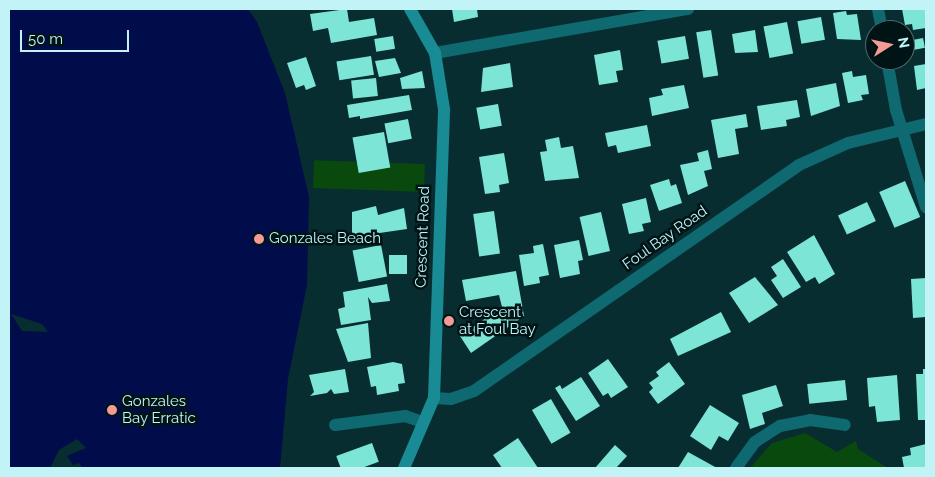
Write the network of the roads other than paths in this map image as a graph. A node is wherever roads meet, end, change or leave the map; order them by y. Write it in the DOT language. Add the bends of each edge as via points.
graph roads {
  1 [pos="410,9"];
  2 [pos="688,9"];
  3 [pos="662,11"];
  4 [pos="435,53"];
  5 [pos="889,70"];
  6 [pos="926,124"];
  7 [pos="901,127"];
  8 [pos="926,207"];
  9 [pos="434,398"];
  10 [pos="422,422"];
  11 [pos="845,425"];
  12 [pos="335,426"];
  13 [pos="404,468"];
  14 [pos="736,468"];
  1 -- 4 [label="main road, Crescent Road"];
  2 -- 3 [label="street"];
  3 -- 4 [label="street"];
  4 -- 9 [label="main road, Crescent Road" via="444,109"];
  5 -- 7 [label="street"];
  6 -- 7 [label="street, Foul Bay Road"];
  7 -- 8 [label="street"];
  7 -- 9 [label="street, Foul Bay Road" via="840,146 799,165 474,391 452,399"];
  9 -- 10 [label="main road, Crescent Road"];
  10 -- 12 [label="street" via="405,416"];
  10 -- 13 [label="main road, Crescent Road"];
  11 -- 14 [label="street" via="810,420 780,426 755,442"];
}
